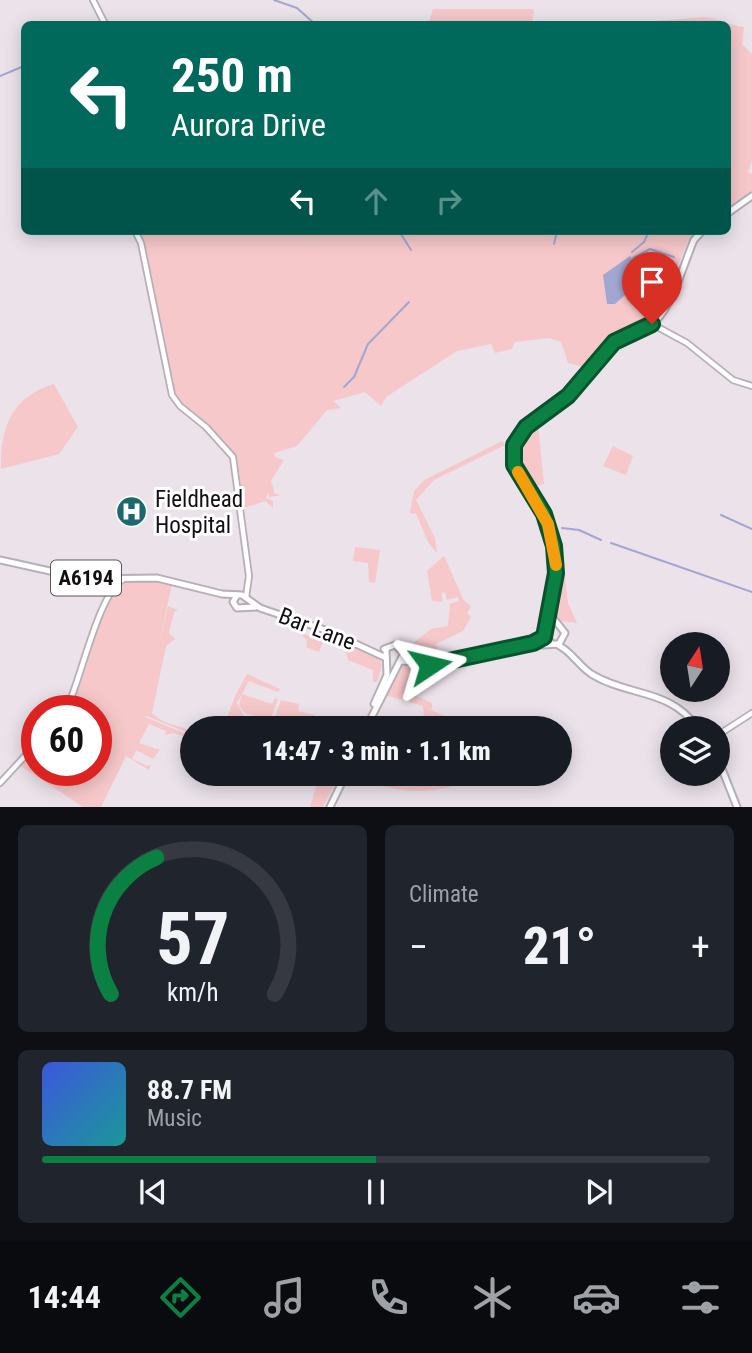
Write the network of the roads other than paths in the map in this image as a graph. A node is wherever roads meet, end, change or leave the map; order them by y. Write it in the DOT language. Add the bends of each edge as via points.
graph roads {
  1 [pos="93,0"];
  2 [pos="104,21"];
  3 [pos="752,196"];
  4 [pos="731,211"];
  5 [pos="137,235"];
  6 [pos="698,235"];
  7 [pos="652,324"];
  8 [pos="752,386"];
  9 [pos="0,560"];
  10 [pos="125,578"];
  11 [pos="111,579"];
  12 [pos="247,586"];
  13 [pos="113,588"];
  14 [pos="222,594"];
  15 [pos="238,595"];
  16 [pos="247,598"];
  17 [pos="234,604"];
  18 [pos="246,607"];
  19 [pos="260,608"];
  20 [pos="550,611"];
  21 [pos="556,624"];
  22 [pos="546,631"];
  23 [pos="564,638"];
  24 [pos="533,643"];
  25 [pos="554,644"];
  26 [pos="386,649"];
  27 [pos="374,651"];
  28 [pos="568,652"];
  29 [pos="404,653"];
  30 [pos="385,659"];
  31 [pos="413,661"];
  32 [pos="400,662"];
  33 [pos="71,695"];
  34 [pos="752,713"];
  35 [pos="370,716"];
  36 [pos="371,716"];
  37 [pos="687,716"];
  38 [pos="730,728"];
  39 [pos="21,760"];
  40 [pos="0,783"];
  41 [pos="340,786"];
  42 [pos="729,786"];
  43 [pos="330,807"];
  44 [pos="737,807"];
  1 -- 2 [label="street"];
  3 -- 4 [label="main road"];
  5 -- 12 [label="street" via="172,395 234,461"];
  6 -- 7 [label="main road" via="667,303"];
  7 -- 8 [label="street" via="687,343 733,380"];
  7 -- 20 [label="main road" via="614,342 568,396 526,427 515,443 514,465 544,514 553,540 556,573"];
  9 -- 11 [label="main road, A6194" via="86,579"];
  10 -- 11 [label="main road, A6194"];
  10 -- 13 [label="street"];
  10 -- 14 [label="main road, A6194" via="171,580"];
  11 -- 13 [label="street"];
  12 -- 15 [label="street"];
  12 -- 16 [label="street"];
  13 -- 33 [label="street"];
  14 -- 15 [label="main road, A6194"];
  14 -- 17 [label="main road, A6194"];
  15 -- 16 [label="main road, A6194"];
  15 -- 17 [label="main road"];
  16 -- 18 [label="main road"];
  16 -- 19 [label="main road, Bar Lane / A6194"];
  17 -- 18 [label="main road, A6194" via="239,609"];
  18 -- 19 [label="main road, Bar Lane / A6194"];
  19 -- 27 [label="main road, Bar Lane / A6194"];
  20 -- 21 [label="main road"];
  20 -- 22 [label="main road"];
  21 -- 22 [label="main road, A6194"];
  21 -- 23 [label="main road" via="563,628"];
  22 -- 24 [label="main road, A6194"];
  22 -- 25 [label="main road"];
  23 -- 25 [label="main road"];
  23 -- 28 [label="main road"];
  24 -- 25 [label="main road, A6194"];
  24 -- 31 [label="main road, A6194" via="441,664"];
  25 -- 28 [label="main road"];
  26 -- 27 [label="main road, Bar Lane"];
  26 -- 29 [label="main road" via="397,645"];
  26 -- 30 [label="main road"];
  27 -- 30 [label="main road, Bar Lane / A6194"];
  28 -- 37 [label="main road" via="591,674 653,695"];
  29 -- 31 [label="main road"];
  29 -- 32 [label="main road"];
  30 -- 32 [label="main road, A6194"];
  30 -- 35 [label="main road" via="387,675"];
  31 -- 32 [label="main road, A6194"];
  32 -- 36 [label="main road"];
  34 -- 38 [label="street"];
  39 -- 40 [label="street"];
  41 -- 43 [label="main road"];
  42 -- 44 [label="main road"];
}
